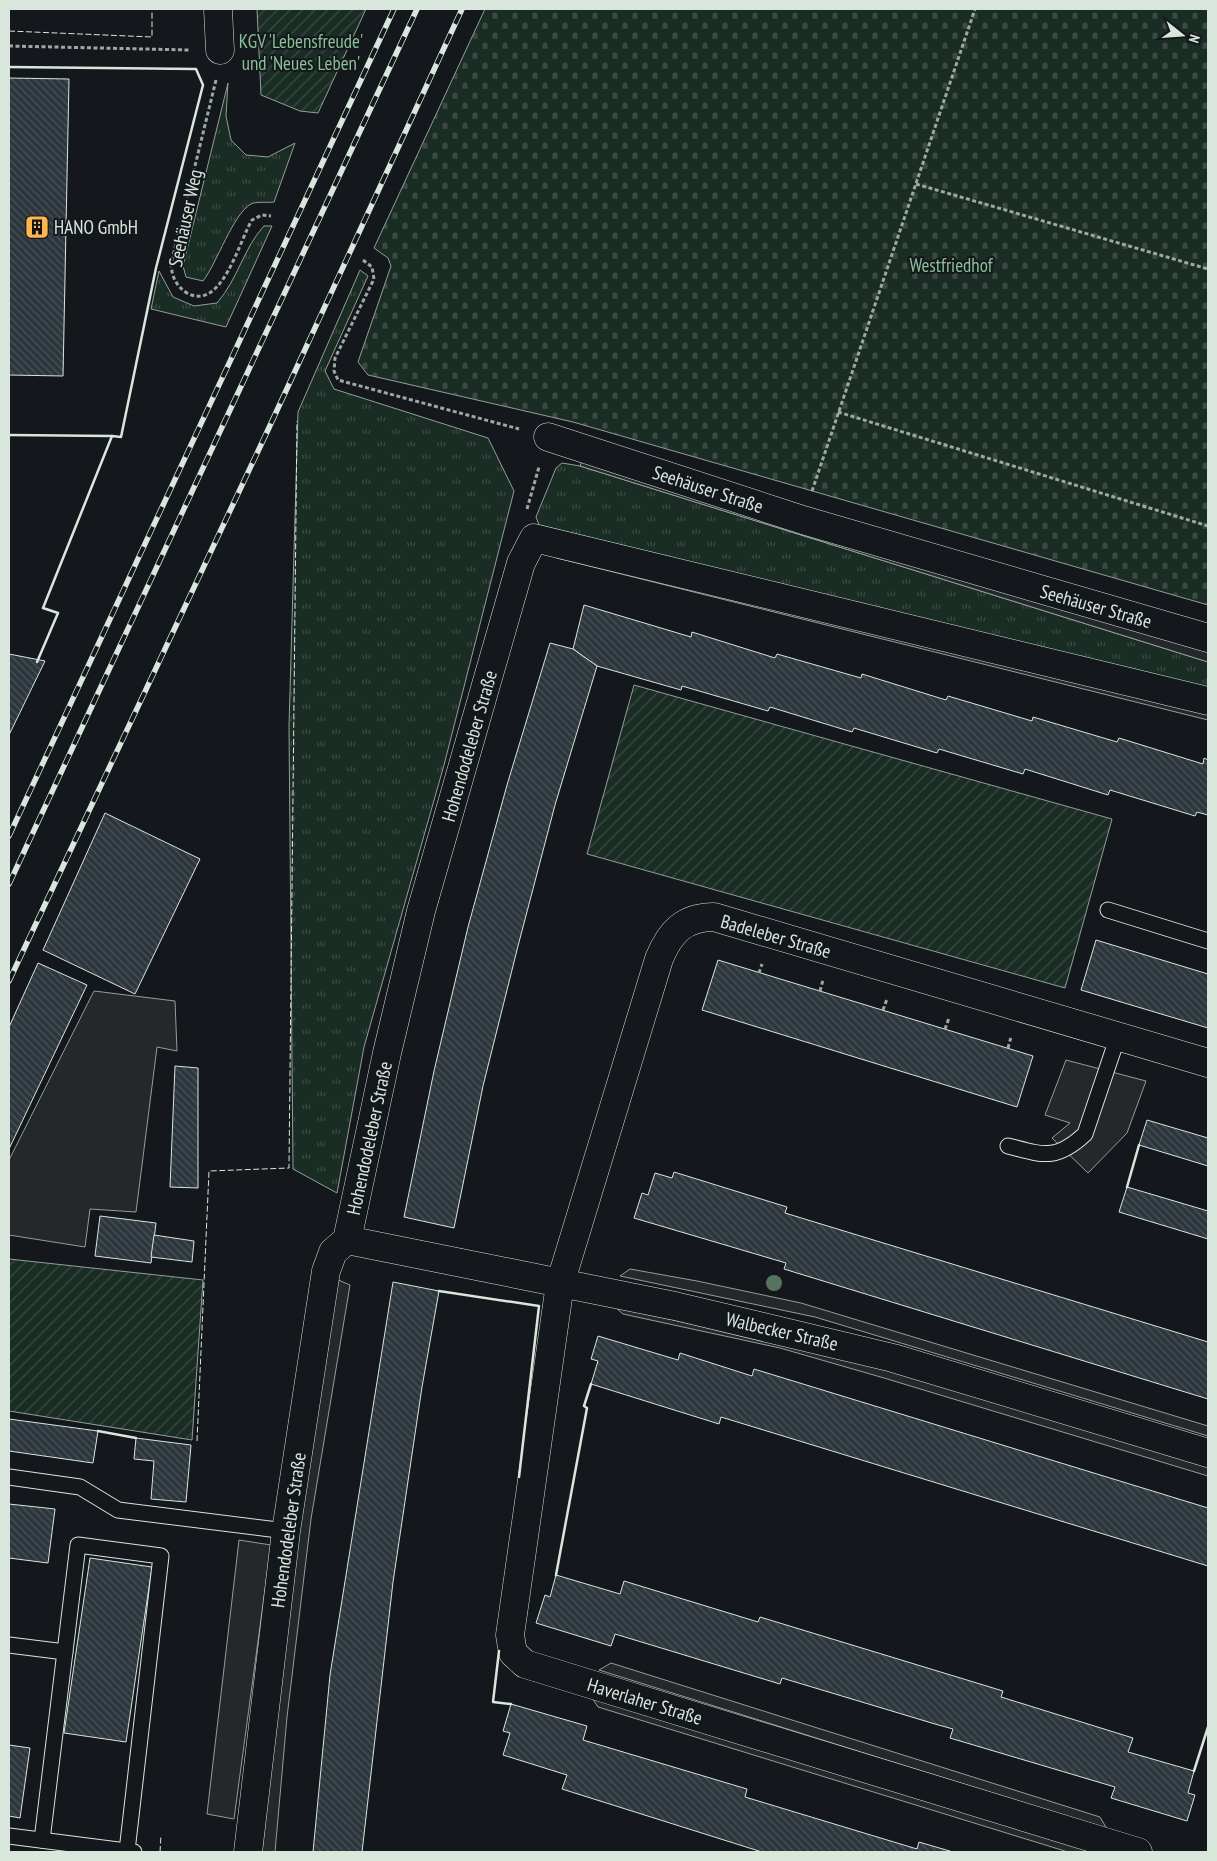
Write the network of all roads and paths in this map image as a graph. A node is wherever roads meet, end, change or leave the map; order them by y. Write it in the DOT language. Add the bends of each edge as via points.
graph roads {
  1 [pos="218,9"];
  2 [pos="975,9"];
  3 [pos="9,46"];
  4 [pos="220,50"];
  5 [pos="916,184"];
  6 [pos="271,216"];
  7 [pos="363,260"];
  8 [pos="1208,269"];
  9 [pos="838,412"];
  10 [pos="548,437"];
  11 [pos="802,520"];
  12 [pos="1208,526"];
  13 [pos="534,538"];
  14 [pos="1208,638"];
  15 [pos="1208,702"];
  16 [pos="1108,910"];
  17 [pos="1208,941"];
  18 [pos="1118,1036"];
  19 [pos="1208,1063"];
  20 [pos="1008,1146"];
  21 [pos="347,1240"];
  22 [pos="560,1284"];
  23 [pos="1208,1453"];
  24 [pos="9,1477"];
  25 [pos="286,1531"];
  26 [pos="9,1644"];
  27 [pos="65,1652"];
  28 [pos="9,1836"];
  29 [pos="42,1840"];
  30 [pos="130,1852"];
  31 [pos="248,1852"];
  32 [pos="1138,1852"];
  1 -- 4 [label="street"];
  2 -- 5 [label="path"];
  3 -- 4 [label="path"];
  4 -- 6 [label="path, Seehäuser Weg" via="213,96 171,264 173,279 188,294 200,296 211,293 222,282 252,220 262,215"];
  5 -- 8 [label="path"];
  5 -- 9 [label="path"];
  7 -- 10 [label="path" via="372,267 374,279 335,358 334,371 338,380"];
  9 -- 11 [label="path"];
  9 -- 12 [label="path"];
  10 -- 11 [label="street, Seehäuser Straße"];
  10 -- 13 [label="path" via="526,513"];
  11 -- 14 [label="street, Seehäuser Straße"];
  13 -- 15 [label="street"];
  13 -- 21 [label="street, Hohendodeleber Straße" via="521,563 421,912"];
  16 -- 17 [label="lane"];
  18 -- 19 [label="street, Badeleber Straße"];
  18 -- 20 [label="lane" via="1085,1134 1074,1144 1045,1156"];
  18 -- 22 [label="street, Badeleber Straße" via="714,917 693,919 669,937 659,959"];
  21 -- 22 [label="street, Walbecker Straße"];
  21 -- 25 [label="street, Hohendodeleber Straße" via="333,1252 326,1271"];
  22 -- 23 [label="street, Walbecker Straße" via="675,1306 893,1358"];
  22 -- 32 [label="street, Haverlaher Straße" via="510,1635 512,1649 518,1659 528,1665"];
  24 -- 25 [label="lane" via="80,1487 118,1510"];
  25 -- 31 [label="street, Hohendodeleber Straße"];
  26 -- 27 [label="lane"];
  27 -- 29 [label="lane"];
  27 -- 30 [label="lane" via="78,1544 161,1556"];
  28 -- 29 [label="lane"];
  29 -- 30 [label="lane"];
}
